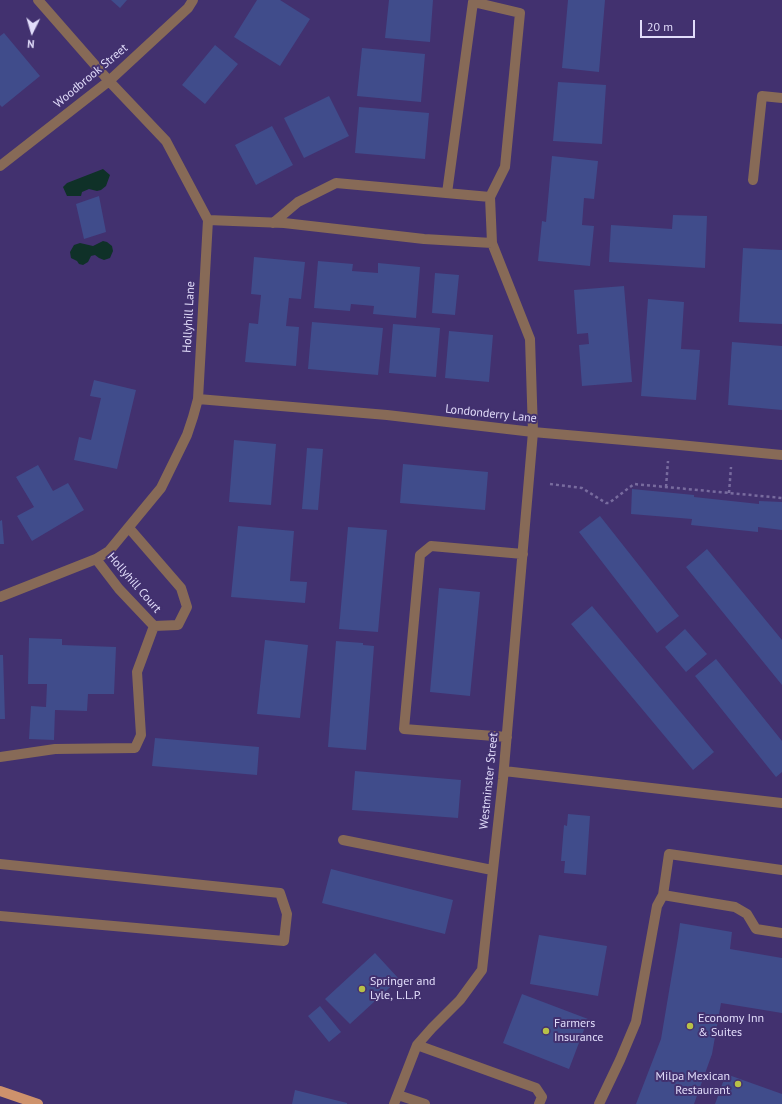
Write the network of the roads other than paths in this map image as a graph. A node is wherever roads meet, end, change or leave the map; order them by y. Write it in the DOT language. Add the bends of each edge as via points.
graph roads {
  1 [pos="38,0"];
  2 [pos="193,0"];
  3 [pos="109,81"];
  4 [pos="782,98"];
  5 [pos="0,166"];
  6 [pos="753,180"];
  7 [pos="447,193"];
  8 [pos="490,197"];
  9 [pos="208,220"];
  10 [pos="273,223"];
  11 [pos="492,243"];
  12 [pos="198,399"];
  13 [pos="533,432"];
  14 [pos="782,455"];
  15 [pos="129,528"];
  16 [pos="522,554"];
  17 [pos="96,559"];
  18 [pos="0,597"];
  19 [pos="154,626"];
  20 [pos="506,737"];
  21 [pos="0,757"];
  22 [pos="504,770"];
  23 [pos="782,802"];
  24 [pos="343,840"];
  25 [pos="0,864"];
  26 [pos="492,870"];
  27 [pos="782,870"];
  28 [pos="663,895"];
  29 [pos="0,916"];
  30 [pos="782,933"];
  31 [pos="418,1046"];
  32 [pos="0,1091"];
  33 [pos="396,1099"];
  34 [pos="38,1104"];
  35 [pos="425,1104"];
  36 [pos="540,1104"];
  37 [pos="599,1104"];
  1 -- 3 [label="street"];
  2 -- 3 [label="street, Woodbrook Street" via="188,8"];
  3 -- 5 [label="street, Woodbrook Street"];
  3 -- 9 [label="street" via="166,141"];
  4 -- 6 [label="street" via="762,96"];
  7 -- 8 [label="street"];
  7 -- 8 [label="street" via="473,2 520,13 506,167"];
  7 -- 10 [label="street" via="336,183 298,202"];
  8 -- 11 [label="street, Westminster Street"];
  9 -- 10 [label="street"];
  9 -- 12 [label="street, Hollyhill Lane"];
  10 -- 11 [label="street" via="424,239"];
  11 -- 13 [label="street, Westminster Street" via="530,339"];
  12 -- 13 [label="street, Londonderry Lane"];
  12 -- 15 [label="street, Hollyhill Lane" via="187,435 161,488"];
  13 -- 14 [label="street, Londonderry Lane"];
  13 -- 16 [label="street, Westminster Street"];
  15 -- 17 [label="street, Hollyhill Lane" via="109,551"];
  15 -- 19 [label="street, Hollyhill Court" via="181,588 187,607 178,625"];
  16 -- 20 [label="street, Westminster Street"];
  16 -- 20 [label="street" via="432,546 420,555 404,729"];
  17 -- 18 [label="street, Hollyhill Lane"];
  17 -- 19 [label="street, Hollyhill Court" via="119,589"];
  19 -- 21 [label="street" via="137,672 141,735 135,748 55,749"];
  20 -- 22 [label="street, Westminster Street"];
  22 -- 23 [label="street"];
  22 -- 26 [label="street, Westminster Street"];
  24 -- 26 [label="street"];
  25 -- 29 [label="street" via="280,893 287,914 284,941"];
  26 -- 31 [label="street, Westminster Street" via="482,970 460,1000"];
  27 -- 28 [label="street" via="669,854"];
  28 -- 30 [label="street" via="735,907 747,914 756,929"];
  28 -- 37 [label="street" via="657,906 636,1022"];
  31 -- 33 [label="street, Westminster Street"];
  31 -- 36 [label="street" via="536,1088 542,1097"];
  32 -- 34 [label="main road"];
  33 -- 35 [label="street"];
}
